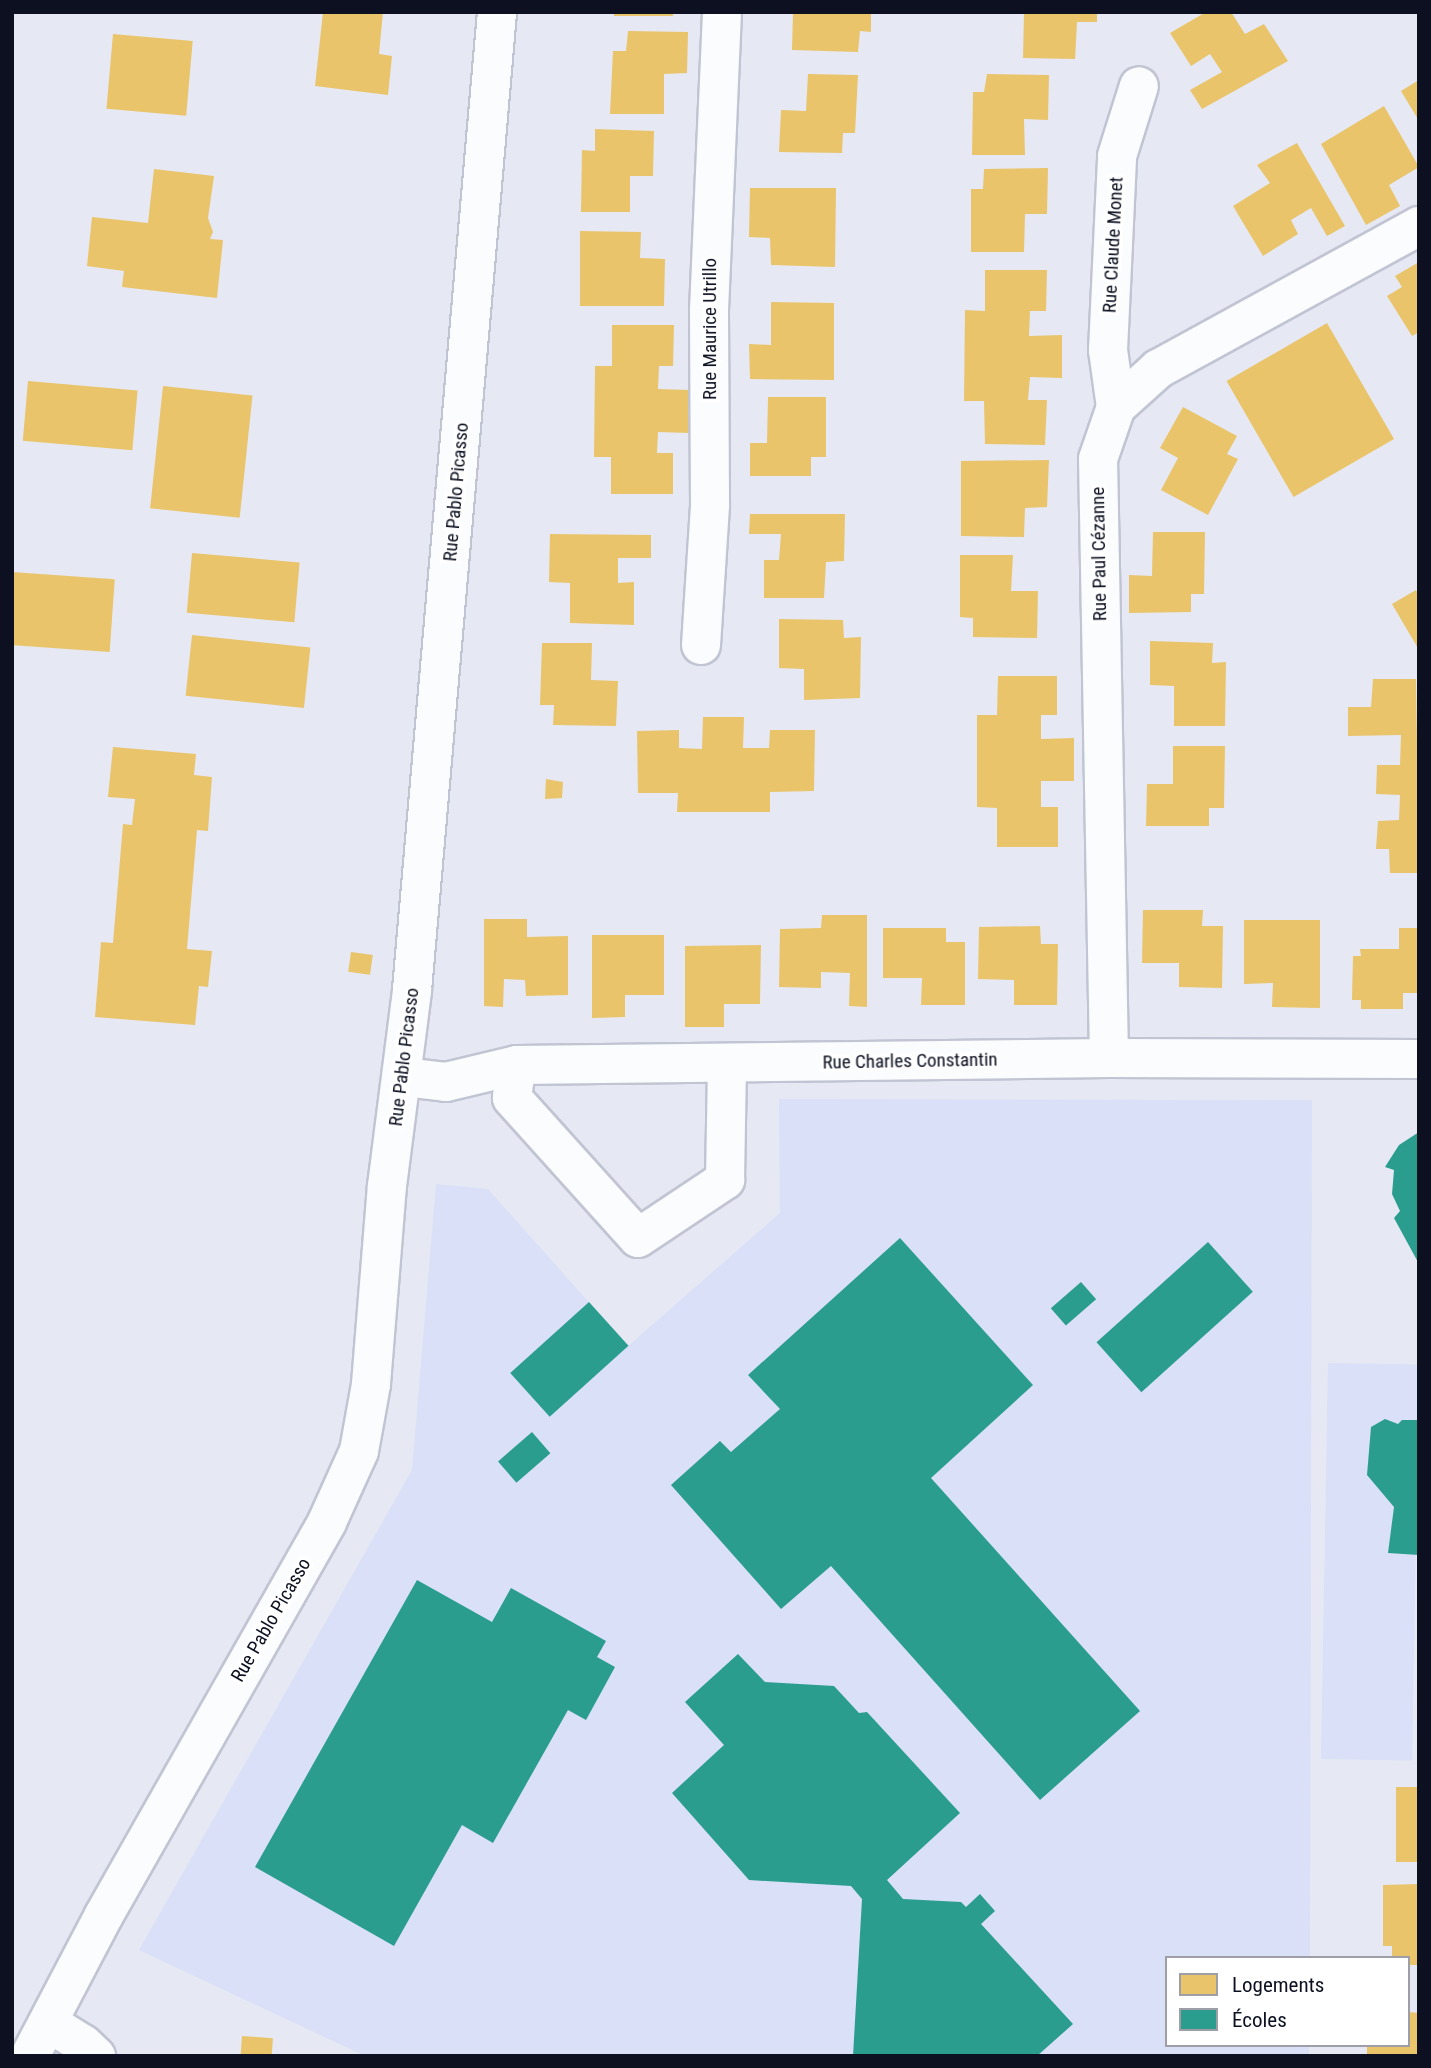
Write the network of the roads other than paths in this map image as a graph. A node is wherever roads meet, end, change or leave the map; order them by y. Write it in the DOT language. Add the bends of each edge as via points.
graph roads {
  1 [pos="497,12"];
  2 [pos="722,12"];
  3 [pos="1139,86"];
  4 [pos="1419,226"];
  5 [pos="1116,407"];
  6 [pos="701,645"];
  7 [pos="1109,1058"];
  8 [pos="1419,1059"];
  9 [pos="727,1063"];
  10 [pos="517,1065"];
  11 [pos="404,1077"];
  12 [pos="49,2024"];
  13 [pos="30,2056"];
  14 [pos="96,2056"];
  1 -- 11 [label="street, Rue Pablo Picasso"];
  2 -- 6 [label="street, Rue Maurice Utrillo" via="709,310 710,504"];
  3 -- 5 [label="street, Rue Claude Monet" via="1118,156 1108,350"];
  4 -- 5 [label="street, Rue Paul Cézanne" via="1157,369"];
  5 -- 7 [label="street, Rue Paul Cézanne" via="1098,459"];
  7 -- 8 [label="street, Rue Charles Constantin"];
  7 -- 9 [label="street, Rue Charles Constantin"];
  9 -- 10 [label="street, Rue Charles Constantin"];
  9 -- 10 [label="street" via="725,1180 638,1238 512,1098"];
  10 -- 11 [label="street, Rue Charles Constantin" via="446,1083"];
  11 -- 12 [label="street, Rue Pablo Picasso" via="387,1186 371,1384 359,1451 327,1522 104,1916"];
  12 -- 13 [label="street, Rue Pablo Picasso"];
  12 -- 14 [label="street"];
}
